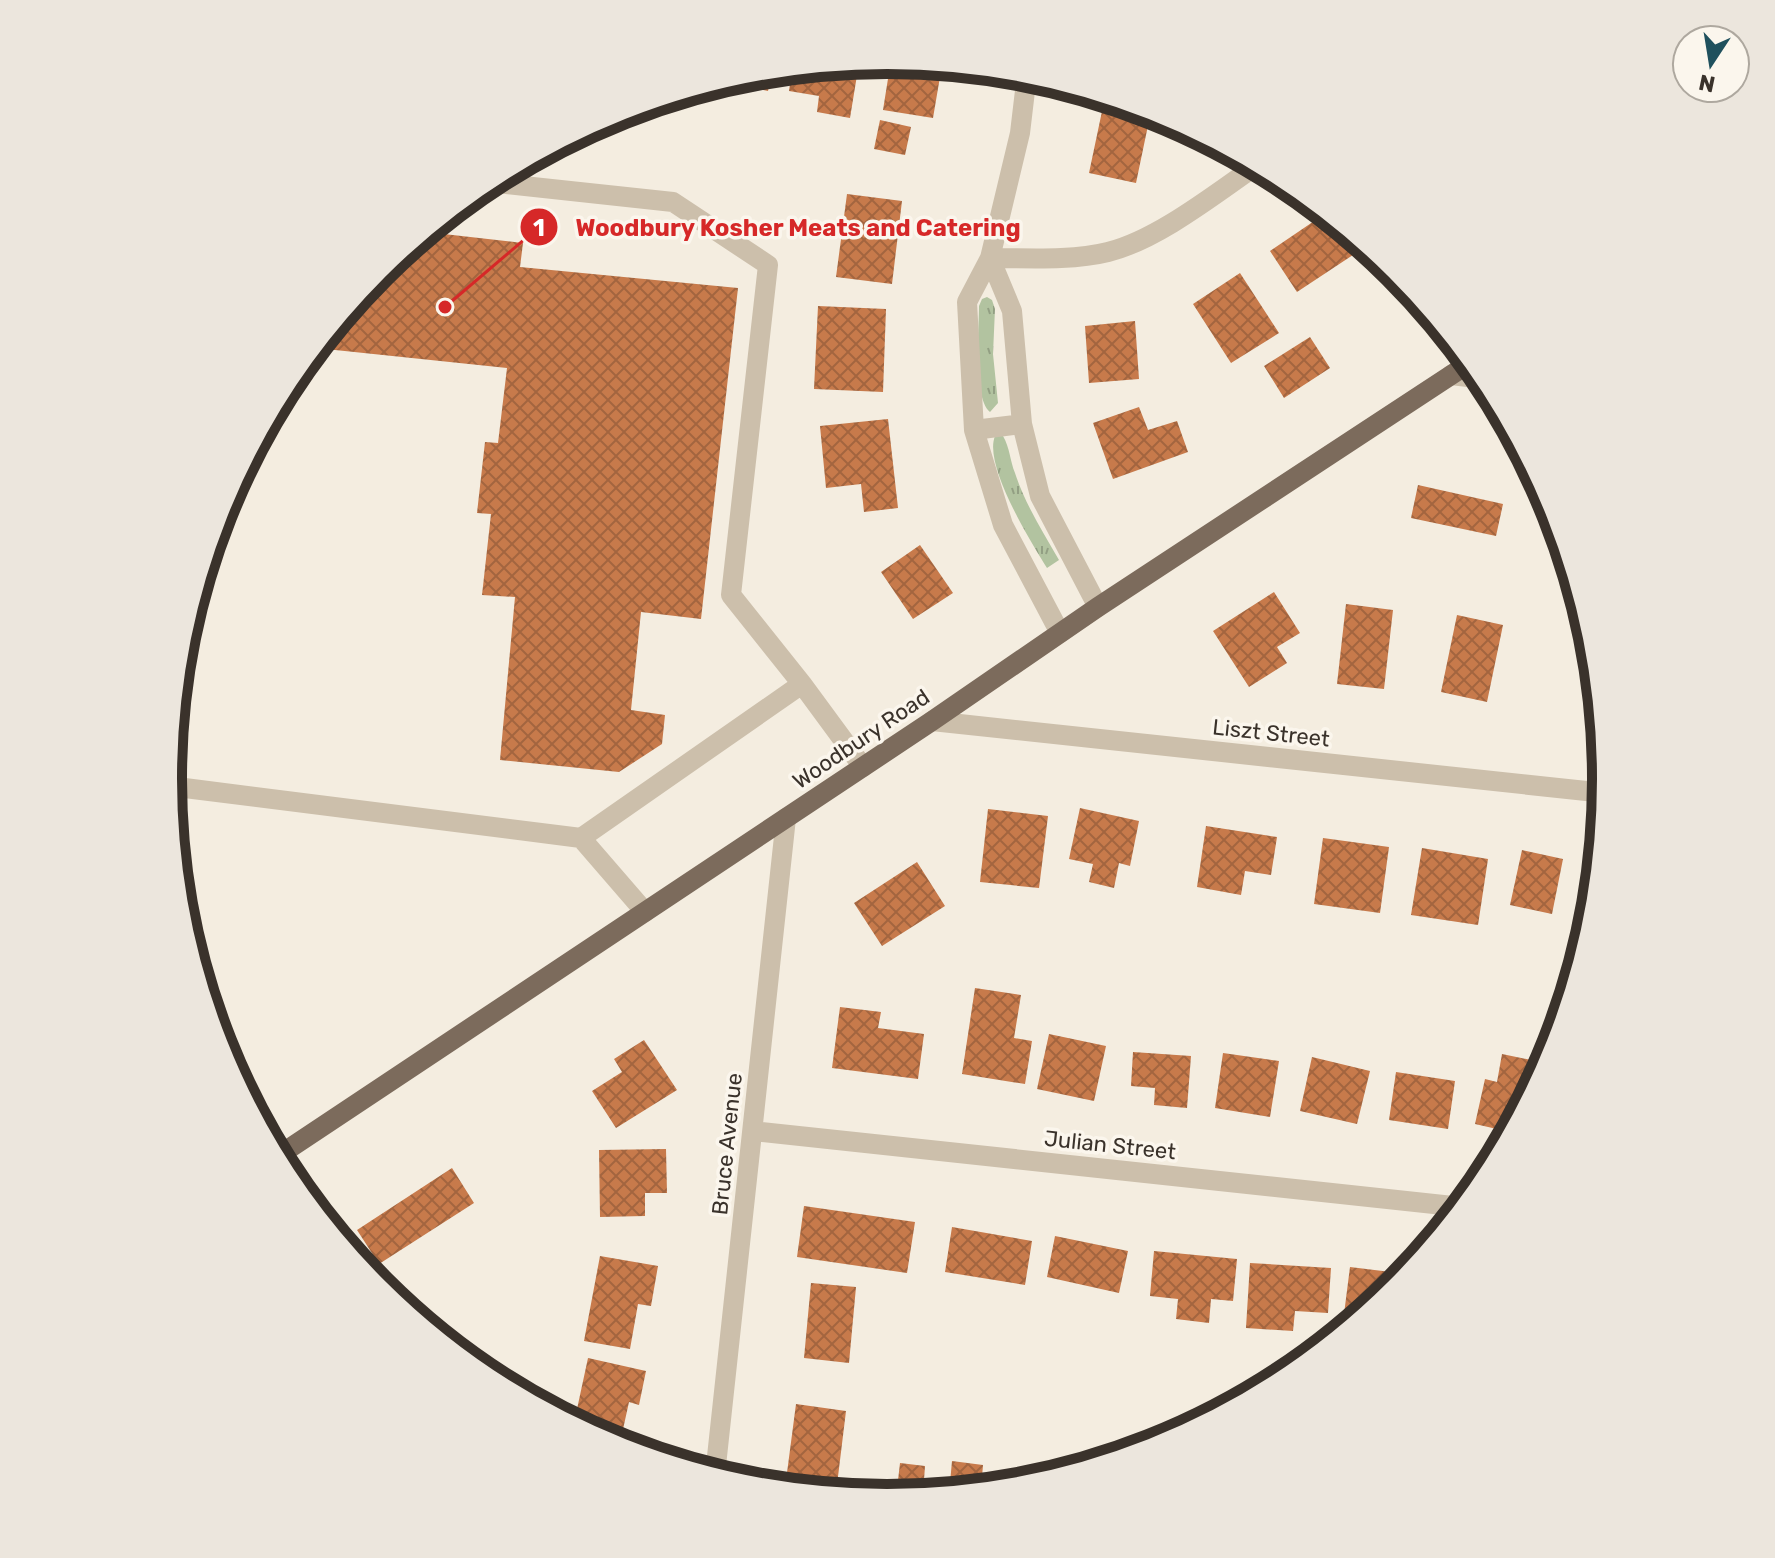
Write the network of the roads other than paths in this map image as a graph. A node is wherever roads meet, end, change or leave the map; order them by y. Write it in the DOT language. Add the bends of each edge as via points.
graph roads {
  1 [pos="1025,88"];
  2 [pos="1246,172"];
  3 [pos="509,184"];
  4 [pos="990,258"];
  5 [pos="1461,369"];
  6 [pos="1451,375"];
  7 [pos="1467,377"];
  8 [pos="1022,424"];
  9 [pos="974,430"];
  10 [pos="1098,607"];
  11 [pos="1060,633"];
  12 [pos="802,684"];
  13 [pos="932,721"];
  14 [pos="863,767"];
  15 [pos="182,788"];
  16 [pos="1592,792"];
  17 [pos="786,818"];
  18 [pos="581,838"];
  19 [pos="645,912"];
  20 [pos="753,1131"];
  21 [pos="288,1149"];
  22 [pos="1449,1206"];
  23 [pos="716,1463"];
  1 -- 4 [label="street"];
  2 -- 4 [label="street" via="1141,240 1107,253"];
  3 -- 12 [label="street" via="673,202 768,265 731,595"];
  4 -- 8 [label="street" via="1012,311"];
  4 -- 9 [label="street" via="967,302"];
  5 -- 6 [label="main road, Woodbury Road"];
  6 -- 7 [label="street"];
  6 -- 10 [label="main road, Woodbury Road"];
  8 -- 9 [label="street"];
  8 -- 10 [label="street" via="1040,496"];
  9 -- 11 [label="street" via="1003,525"];
  10 -- 11 [label="main road, Woodbury Road"];
  11 -- 13 [label="main road, Woodbury Road"];
  12 -- 14 [label="street"];
  12 -- 18 [label="street"];
  13 -- 14 [label="main road, Woodbury Road"];
  13 -- 16 [label="street, Liszt Street"];
  14 -- 17 [label="main road, Woodbury Road"];
  15 -- 18 [label="street"];
  17 -- 19 [label="main road, Woodbury Road"];
  17 -- 20 [label="street, Bruce Avenue"];
  18 -- 19 [label="street"];
  19 -- 21 [label="main road, Woodbury Road"];
  20 -- 22 [label="street, Julian Street"];
  20 -- 23 [label="street, Bruce Avenue"];
}
